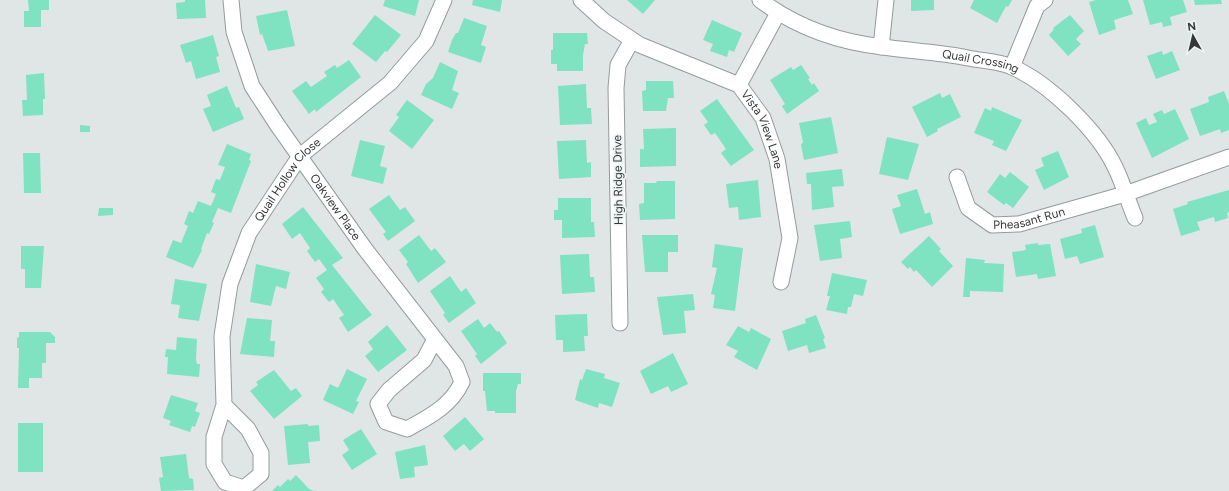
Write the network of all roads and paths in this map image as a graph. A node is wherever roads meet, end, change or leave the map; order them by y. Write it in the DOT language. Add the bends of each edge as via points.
graph roads {
  1 [pos="230,0"];
  2 [pos="444,0"];
  3 [pos="582,0"];
  4 [pos="760,0"];
  5 [pos="886,0"];
  6 [pos="1045,0"];
  7 [pos="778,13"];
  8 [pos="632,40"];
  9 [pos="882,47"];
  10 [pos="1012,66"];
  11 [pos="739,85"];
  12 [pos="300,156"];
  13 [pos="1229,157"];
  14 [pos="957,177"];
  15 [pos="1125,194"];
  16 [pos="1134,218"];
  17 [pos="781,282"];
  18 [pos="620,323"];
  19 [pos="435,339"];
  20 [pos="224,405"];
  1 -- 12 [label="street, Oakview Place" via="234,32 252,86"];
  2 -- 12 [label="street, Quail Hollow Close" via="426,41 390,83"];
  3 -- 8 [label="street, Vista View Lane" via="604,21"];
  4 -- 7 [label="street, Quail Crossing"];
  5 -- 9 [label="street"];
  6 -- 10 [label="street" via="1037,6"];
  7 -- 9 [label="street, Quail Crossing" via="822,34"];
  7 -- 11 [label="street"];
  8 -- 11 [label="street, Vista View Lane"];
  8 -- 18 [label="street, High Ridge Drive" via="618,65 616,88"];
  9 -- 10 [label="street, Quail Crossing" via="953,55"];
  10 -- 15 [label="street, Quail Crossing" via="1049,90 1074,112 1099,140 1115,166"];
  11 -- 17 [label="street, Vista View Lane" via="763,118 777,159 790,238"];
  12 -- 19 [label="street, Oakview Place" via="365,249"];
  12 -- 20 [label="street, Quail Hollow Close" via="249,233 230,284 222,336"];
  13 -- 15 [label="street, Pheasant Run"];
  14 -- 15 [label="street, Pheasant Run" via="968,208 992,225 1019,224"];
  15 -- 16 [label="street, Quail Crossing"];
  19 -- 19 [label="street, Oakview Place" via="456,366 462,382 456,396 436,413 407,429 386,422 378,404 389,390 424,360"];
  20 -- 20 [label="street, Quail Hollow Close" via="214,438 214,464 225,482 244,488 261,474 261,453 248,429"];
}
